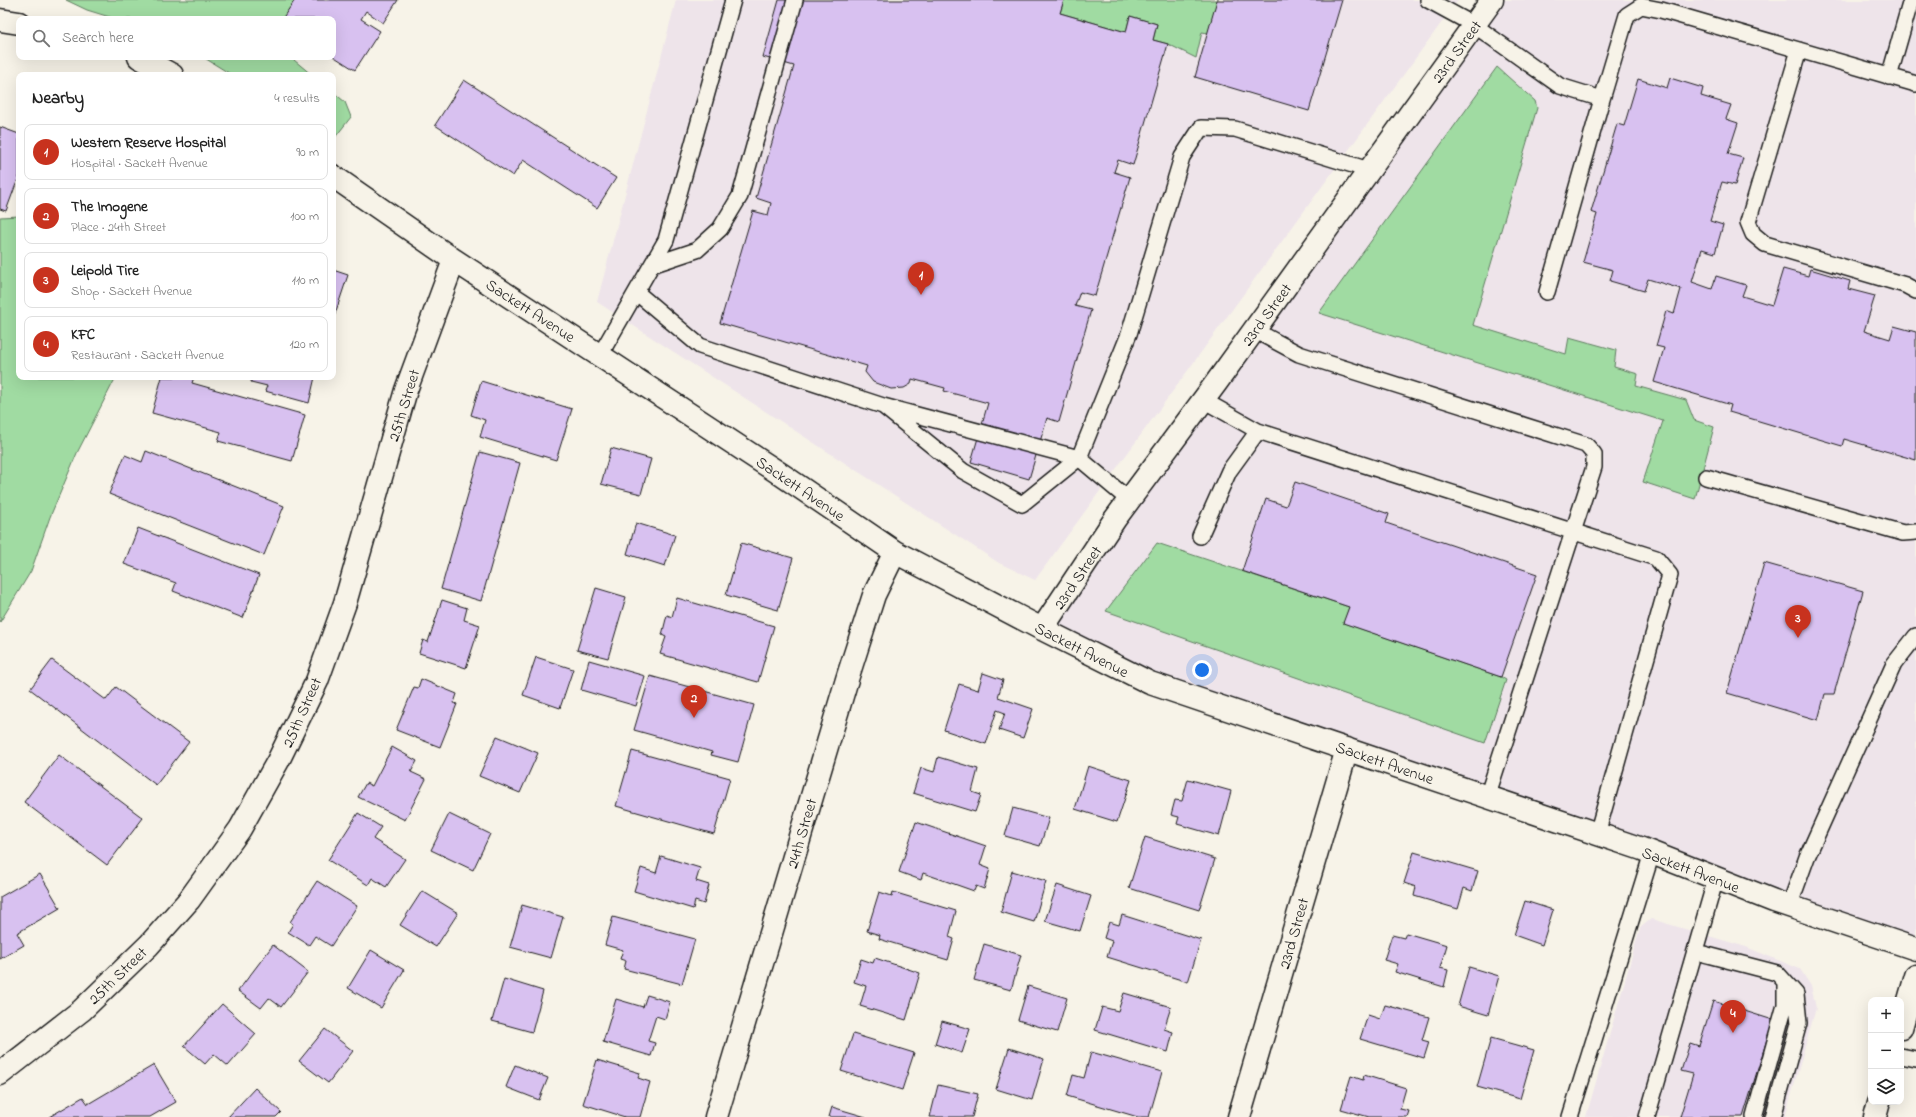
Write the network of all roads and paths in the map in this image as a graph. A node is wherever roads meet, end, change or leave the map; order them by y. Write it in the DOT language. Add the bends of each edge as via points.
graph roads {
  1 [pos="732,0"];
  2 [pos="795,0"];
  3 [pos="1428,0"];
  4 [pos="1492,0"];
  5 [pos="1911,0"];
  6 [pos="0,20"];
  7 [pos="16,23"];
  8 [pos="1474,25"];
  9 [pos="1799,50"];
  10 [pos="144,60"];
  11 [pos="166,72"];
  12 [pos="1889,76"];
  13 [pos="1916,84"];
  14 [pos="1602,99"];
  15 [pos="1369,170"];
  16 [pos="336,178"];
  17 [pos="454,260"];
  18 [pos="652,265"];
  19 [pos="1916,291"];
  20 [pos="636,292"];
  21 [pos="1547,292"];
  22 [pos="1254,330"];
  23 [pos="600,355"];
  24 [pos="1203,400"];
  25 [pos="883,406"];
  26 [pos="1258,431"];
  27 [pos="1079,458"];
  28 [pos="1706,477"];
  29 [pos="1129,500"];
  30 [pos="1573,532"];
  31 [pos="1916,532"];
  32 [pos="1200,536"];
  33 [pos="895,552"];
  34 [pos="1042,629"];
  35 [pos="1916,636"];
  36 [pos="1347,749"];
  37 [pos="1487,797"];
  38 [pos="1597,834"];
  39 [pos="1652,853"];
  40 [pos="1716,878"];
  41 [pos="1789,907"];
  42 [pos="1916,949"];
  43 [pos="1696,952"];
  44 [pos="1916,976"];
  45 [pos="1785,982"];
  46 [pos="1904,1018"];
  47 [pos="1904,1057"];
  48 [pos="1916,1059"];
  49 [pos="0,1074"];
  50 [pos="1878,1105"];
  51 [pos="716,1117"];
  52 [pos="1239,1117"];
  53 [pos="1570,1117"];
  54 [pos="1647,1117"];
  55 [pos="1754,1117"];
  56 [pos="1773,1117"];
  57 [pos="1875,1117"];
  1 -- 18 [label="lane" via="666,240"];
  2 -- 18 [label="lane" via="740,196 720,229 696,250"];
  3 -- 8 [label="lane"];
  4 -- 8 [label="street, 23rd Street"];
  5 -- 12 [label="lane"];
  6 -- 7 [label="street"];
  8 -- 14 [label="lane" via="1560,86"];
  8 -- 15 [label="street, 23rd Street"];
  9 -- 12 [label="lane"];
  9 -- 14 [label="lane" via="1641,6 1627,15"];
  9 -- 19 [label="lane" via="1748,222 1753,234 1765,244 1905,285"];
  10 -- 11 [label="street"];
  12 -- 13 [label="lane"];
  14 -- 21 [label="lane"];
  15 -- 22 [label="street, 23rd Street"];
  15 -- 27 [label="lane" via="1234,129 1201,128 1182,157 1129,334"];
  16 -- 17 [label="street, Sackett Avenue"];
  17 -- 23 [label="street, Sackett Avenue"];
  17 -- 49 [label="street, 25th Street" via="406,390 345,603 317,681 275,767 240,830 189,900 162,931 82,1010"];
  18 -- 20 [label="lane"];
  20 -- 23 [label="lane"];
  20 -- 25 [label="lane" via="700,346"];
  22 -- 24 [label="street, 23rd Street"];
  22 -- 30 [label="lane" via="1299,354 1586,445 1594,454 1594,467"];
  23 -- 33 [label="street, Sackett Avenue"];
  24 -- 26 [label="lane"];
  24 -- 29 [label="street, 23rd Street"];
  25 -- 27 [label="lane"];
  25 -- 27 [label="lane" via="963,471 1022,504"];
  26 -- 30 [label="lane"];
  26 -- 32 [label="lane" via="1229,471"];
  27 -- 29 [label="lane"];
  28 -- 31 [label="lane" via="1903,533"];
  29 -- 34 [label="street, 23rd Street"];
  30 -- 37 [label="lane"];
  30 -- 38 [label="lane" via="1656,558 1670,575"];
  33 -- 34 [label="street, Sackett Avenue"];
  33 -- 51 [label="street, 24th Street" via="874,595 848,676"];
  34 -- 36 [label="street, Sackett Avenue" via="1150,683"];
  35 -- 41 [label="lane" via="1894,664 1807,857"];
  36 -- 37 [label="street, Sackett Avenue"];
  36 -- 52 [label="street, 23rd Street"];
  37 -- 38 [label="street, Sackett Avenue"];
  38 -- 39 [label="street, Sackett Avenue"];
  39 -- 40 [label="street, Sackett Avenue"];
  39 -- 53 [label="lane"];
  40 -- 41 [label="street, Sackett Avenue"];
  40 -- 43 [label="lane"];
  41 -- 42 [label="street, Sackett Avenue"];
  43 -- 45 [label="lane" via="1777,973"];
  43 -- 54 [label="lane"];
  44 -- 46 [label="street"];
  45 -- 55 [label="lane" via="1785,1005"];
  45 -- 56 [label="lane" via="1796,994 1799,1023"];
  47 -- 48 [label="lane"];
  50 -- 57 [label="street"];
}
